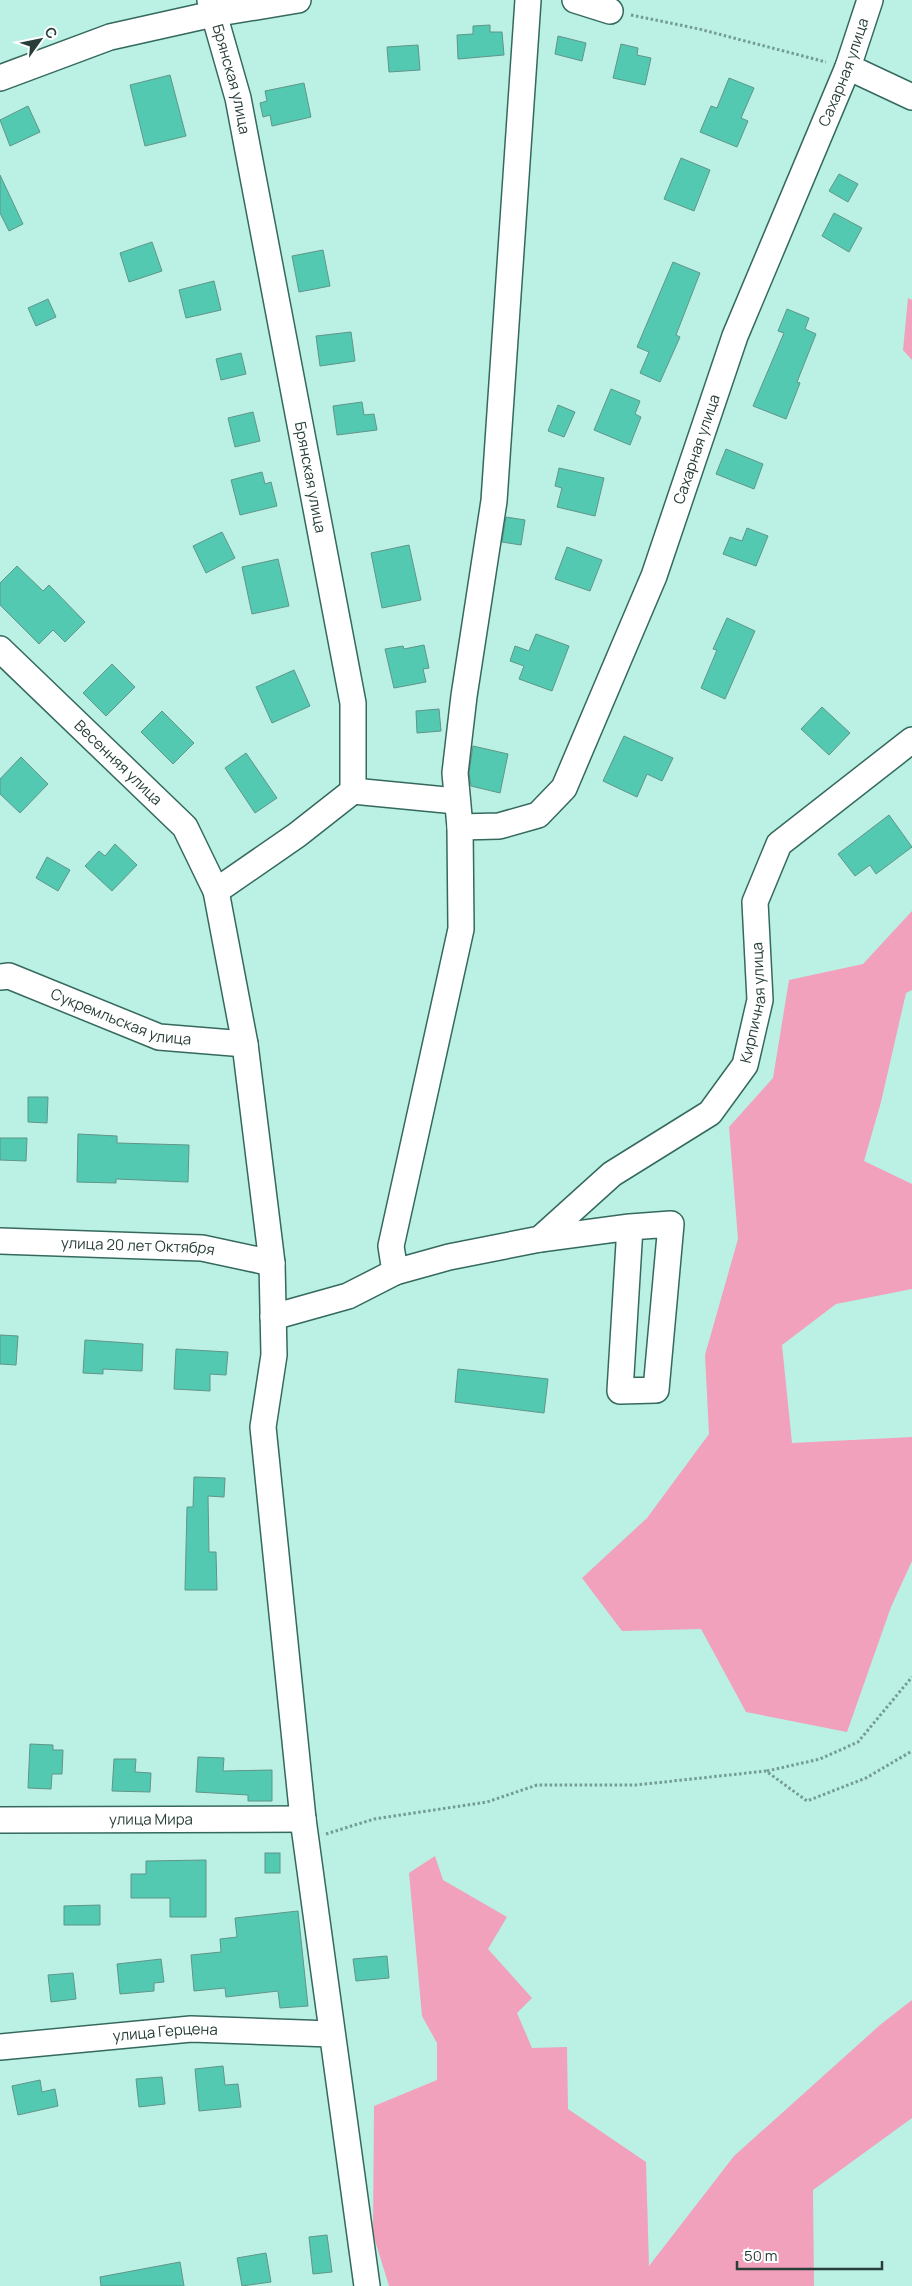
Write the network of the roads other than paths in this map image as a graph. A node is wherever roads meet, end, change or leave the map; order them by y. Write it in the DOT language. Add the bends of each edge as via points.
graph roads {
  1 [pos="298,0"];
  2 [pos="528,0"];
  3 [pos="575,0"];
  4 [pos="870,0"];
  5 [pos="212,7"];
  6 [pos="610,11"];
  7 [pos="848,67"];
  8 [pos="0,78"];
  9 [pos="912,97"];
  10 [pos="0,649"];
  11 [pos="912,740"];
  12 [pos="353,791"];
  13 [pos="456,801"];
  14 [pos="460,827"];
  15 [pos="216,891"];
  16 [pos="0,977"];
  17 [pos="245,1044"];
  18 [pos="630,1227"];
  19 [pos="540,1239"];
  20 [pos="0,1241"];
  21 [pos="272,1264"];
  22 [pos="395,1272"];
  23 [pos="273,1317"];
  24 [pos="0,1820"];
  25 [pos="305,1830"];
  26 [pos="331,2034"];
  27 [pos="0,2047"];
  28 [pos="367,2286"];
  1 -- 5 [label="street"];
  2 -- 13 [label="street" via="494,501 464,696 455,773"];
  3 -- 6 [label="street"];
  4 -- 7 [label="street, Сахарная улица"];
  5 -- 8 [label="street" via="110,37"];
  5 -- 12 [label="street, Брянская улица" via="238,98 353,703"];
  7 -- 9 [label="street"];
  7 -- 14 [label="street, Сахарная улица" via="734,336 654,576 564,788 538,816 499,826"];
  10 -- 15 [label="street, Весенняя улица" via="185,828"];
  11 -- 19 [label="street, Кирпичная улица" via="779,844 755,902 760,1000 744,1065 710,1113 612,1174"];
  12 -- 13 [label="street"];
  12 -- 15 [label="street" via="297,835"];
  13 -- 14 [label="street"];
  14 -- 22 [label="street" via="461,929 391,1246"];
  15 -- 17 [label="street, Весенняя улица"];
  16 -- 17 [label="street, Сукремльская улица" via="8,976 159,1037"];
  17 -- 21 [label="street, Весенняя улица"];
  18 -- 18 [label="street" via="620,1391 656,1390 670,1224"];
  18 -- 19 [label="street"];
  19 -- 22 [label="street" via="449,1257"];
  20 -- 21 [label="street, улица 20 лет Октября" via="202,1248"];
  21 -- 23 [label="street, Весенняя улица"];
  22 -- 23 [label="street" via="348,1296"];
  23 -- 25 [label="street, Весенняя улица" via="274,1355 263,1428"];
  24 -- 25 [label="street, улица Мира"];
  25 -- 26 [label="street, Весенняя улица"];
  26 -- 27 [label="street, улица Герцена" via="190,2029"];
  26 -- 28 [label="street, Весенняя улица"];
}
